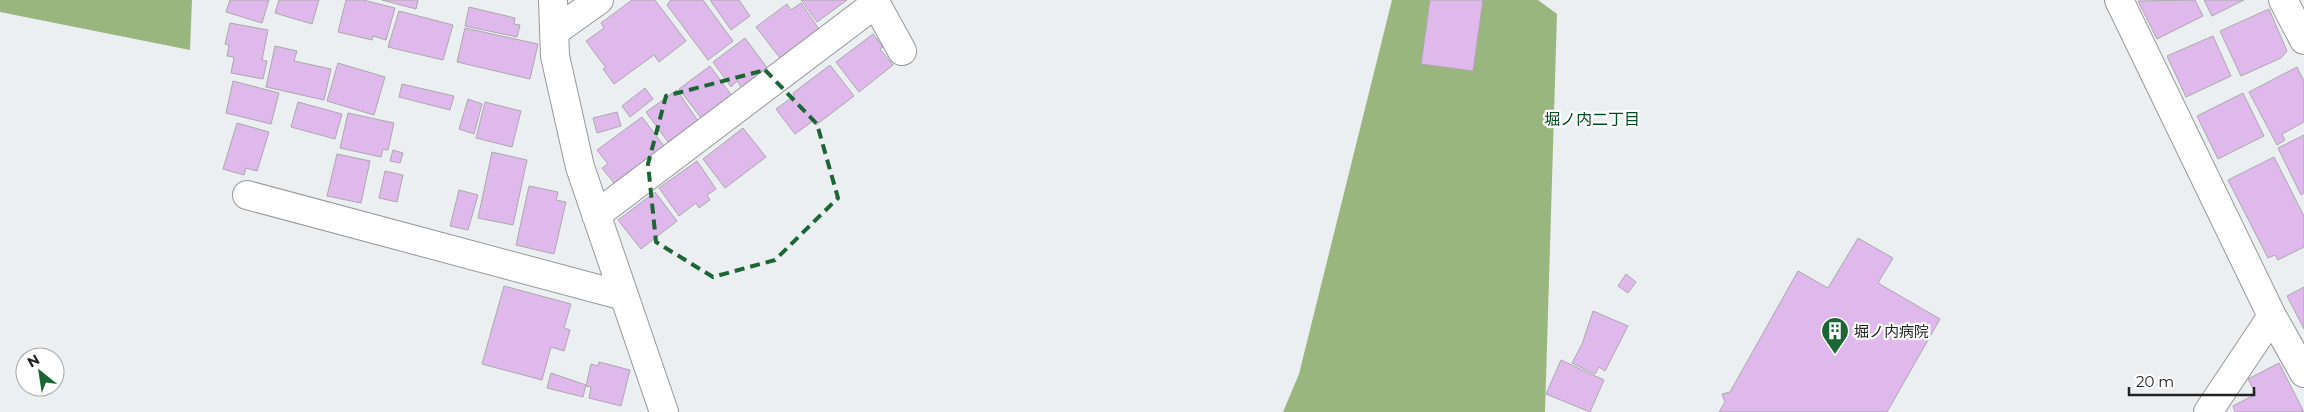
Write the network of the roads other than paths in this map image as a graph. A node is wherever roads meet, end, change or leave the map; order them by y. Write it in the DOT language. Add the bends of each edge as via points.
graph roads {
  1 [pos="553,0"];
  2 [pos="599,0"];
  3 [pos="2120,0"];
  4 [pos="2283,0"];
  5 [pos="874,2"];
  6 [pos="554,32"];
  7 [pos="2304,40"];
  8 [pos="902,50"];
  9 [pos="247,196"];
  10 [pos="596,215"];
  11 [pos="624,296"];
  12 [pos="2272,316"];
  13 [pos="2304,372"];
  14 [pos="664,412"];
  15 [pos="2208,412"];
  1 -- 6 [label="street"];
  2 -- 6 [label="street"];
  3 -- 12 [label="street"];
  4 -- 7 [label="street"];
  5 -- 8 [label="street"];
  5 -- 10 [label="street"];
  6 -- 10 [label="street" via="555,56 580,167"];
  9 -- 11 [label="street"];
  10 -- 11 [label="street"];
  11 -- 14 [label="street"];
  12 -- 13 [label="street"];
  12 -- 15 [label="street"];
}
